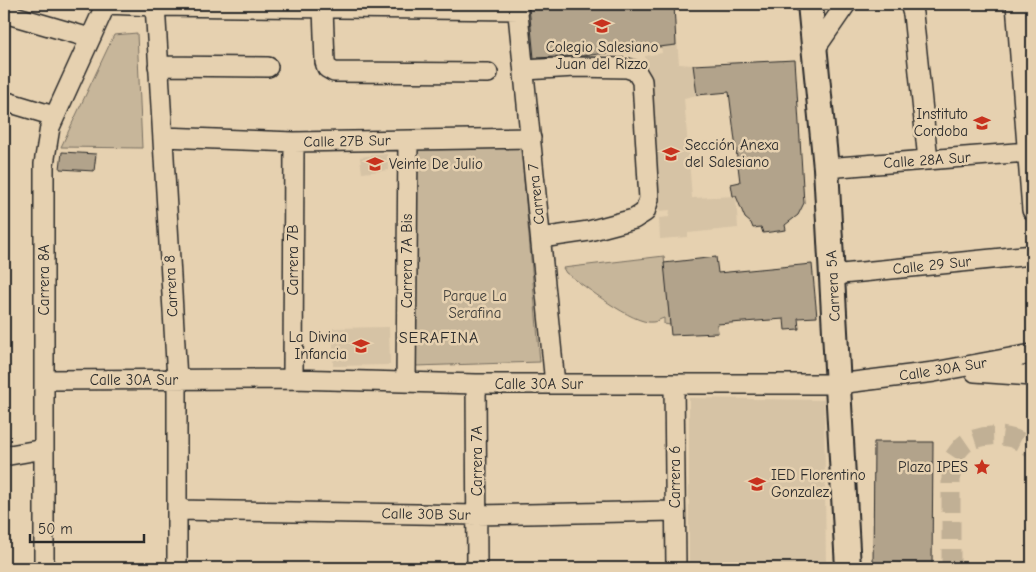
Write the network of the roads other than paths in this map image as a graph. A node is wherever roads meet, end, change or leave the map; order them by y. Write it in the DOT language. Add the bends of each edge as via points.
graph roads {
  1 [pos="106,4"];
  2 [pos="810,4"];
  3 [pos="846,4"];
  4 [pos="910,4"];
  5 [pos="1016,4"];
  6 [pos="155,5"];
  7 [pos="298,6"];
  8 [pos="518,7"];
  9 [pos="323,8"];
  10 [pos="4,13"];
  11 [pos="90,38"];
  12 [pos="815,49"];
  13 [pos="158,66"];
  14 [pos="268,67"];
  15 [pos="525,70"];
  16 [pos="1027,72"];
  17 [pos="488,73"];
  18 [pos="4,101"];
  19 [pos="54,116"];
  20 [pos="163,137"];
  21 [pos="530,138"];
  22 [pos="408,141"];
  23 [pos="294,142"];
  24 [pos="1028,152"];
  25 [pos="928,160"];
  26 [pos="826,168"];
  27 [pos="1032,210"];
  28 [pos="541,238"];
  29 [pos="1032,255"];
  30 [pos="832,275"];
  31 [pos="1032,354"];
  32 [pos="934,372"];
  33 [pos="1032,376"];
  34 [pos="293,379"];
  35 [pos="44,380"];
  36 [pos="177,380"];
  37 [pos="406,382"];
  38 [pos="476,384"];
  39 [pos="555,384"];
  40 [pos="838,384"];
  41 [pos="674,385"];
  42 [pos="44,449"];
  43 [pos="4,456"];
  44 [pos="178,510"];
  45 [pos="675,511"];
  46 [pos="477,514"];
  47 [pos="44,568"];
  48 [pos="177,568"];
  49 [pos="477,568"];
  50 [pos="676,568"];
  51 [pos="848,568"];
  1 -- 6 [label="street"];
  1 -- 11 [label="street, Carrera 8A"];
  2 -- 12 [label="main road, Carrera 5A"];
  3 -- 12 [label="street"];
  4 -- 25 [label="street"];
  5 -- 16 [label="street"];
  6 -- 7 [label="street"];
  6 -- 13 [label="street, Carrera 8"];
  7 -- 9 [label="street"];
  8 -- 9 [label="street"];
  8 -- 15 [label="street, Carrera 7"];
  9 -- 17 [label="street" via="324,62 334,72"];
  10 -- 11 [label="street"];
  11 -- 19 [label="street, Carrera 8A"];
  12 -- 26 [label="main road, Carrera 5A"];
  13 -- 14 [label="street"];
  13 -- 20 [label="street, Carrera 8"];
  15 -- 21 [label="street, Carrera 7"];
  15 -- 28 [label="street" via="627,68 636,71 642,81 649,199 645,212 634,219 598,228"];
  16 -- 24 [label="street"];
  18 -- 19 [label="street"];
  19 -- 35 [label="street, Carrera 8A" via="45,146 44,164"];
  20 -- 23 [label="street, Calle 27B Sur"];
  20 -- 36 [label="street, Carrera 8"];
  21 -- 22 [label="street, Calle 27B Sur"];
  21 -- 28 [label="street, Carrera 7"];
  22 -- 23 [label="street, Calle 27B Sur"];
  22 -- 37 [label="street, Carrera 7A Bis"];
  23 -- 34 [label="street, Carrera 7B"];
  24 -- 25 [label="street, Calle 28A Sur"];
  24 -- 27 [label="street"];
  25 -- 26 [label="street, Calle 28A Sur"];
  26 -- 30 [label="main road, Carrera 5A"];
  28 -- 39 [label="street, Carrera 7"];
  29 -- 30 [label="street, Calle 29 Sur"];
  30 -- 40 [label="main road, Carrera 5A"];
  31 -- 32 [label="street, Calle 30A Sur"];
  32 -- 33 [label="street"];
  32 -- 40 [label="street, Calle 30A Sur"];
  34 -- 36 [label="street, Calle 30A Sur"];
  34 -- 37 [label="street, Calle 30A Sur"];
  35 -- 36 [label="street, Calle 30A Sur"];
  35 -- 42 [label="street, Carrera 8A"];
  36 -- 44 [label="street, Carrera 8"];
  37 -- 38 [label="street, Calle 30A Sur"];
  38 -- 39 [label="street, Calle 30A Sur"];
  38 -- 46 [label="street, Carrera 7A"];
  39 -- 41 [label="street, Calle 30A Sur"];
  40 -- 41 [label="street, Calle 30A Sur"];
  40 -- 51 [label="main road, Carrera 5A"];
  41 -- 45 [label="street, Carrera 6"];
  42 -- 43 [label="street"];
  42 -- 47 [label="street, Carrera 8A"];
  44 -- 46 [label="street, Calle 30B Sur"];
  44 -- 48 [label="street, Carrera 8"];
  45 -- 46 [label="street, Calle 30B Sur"];
  45 -- 50 [label="street, Carrera 6"];
  46 -- 49 [label="street, Carrera 7A"];
}
